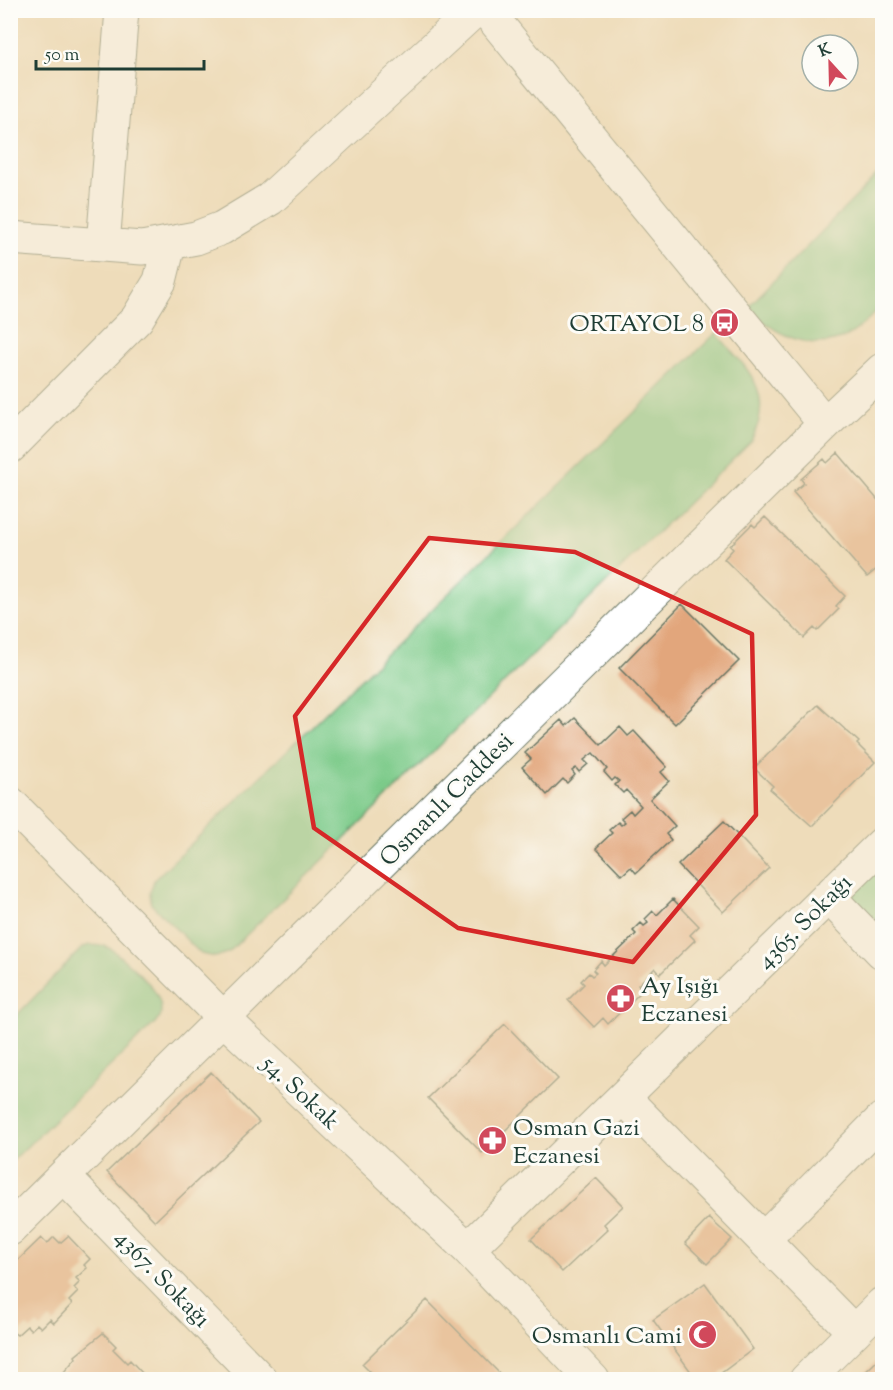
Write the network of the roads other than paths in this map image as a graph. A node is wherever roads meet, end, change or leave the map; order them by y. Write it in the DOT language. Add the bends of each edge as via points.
graph roads {
  1 [pos="122,10"];
  2 [pos="475,10"];
  3 [pos="486,10"];
  4 [pos="10,238"];
  5 [pos="103,245"];
  6 [pos="169,245"];
  7 [pos="882,370"];
  8 [pos="825,423"];
  9 [pos="10,447"];
  10 [pos="10,803"];
  11 [pos="882,844"];
  12 [pos="828,896"];
  13 [pos="882,952"];
  14 [pos="225,1020"];
  15 [pos="624,1098"];
  16 [pos="882,1119"];
  17 [pos="64,1177"];
  18 [pos="10,1229"];
  19 [pos="764,1239"];
  20 [pos="468,1249"];
  21 [pos="882,1304"];
  22 [pos="854,1332"];
  23 [pos="261,1380"];
  24 [pos="593,1380"];
  25 [pos="806,1380"];
  1 -- 5 [label="street"];
  2 -- 6 [label="street" via="270,199 222,228"];
  3 -- 8 [label="street"];
  4 -- 5 [label="street"];
  5 -- 6 [label="street"];
  6 -- 9 [label="street" via="160,281 138,319"];
  7 -- 8 [label="street, Osmanlı Caddesi"];
  8 -- 14 [label="street, Osmanlı Caddesi"];
  10 -- 14 [label="street, 54. Sokak"];
  11 -- 12 [label="street, 4365. Sokağı"];
  12 -- 13 [label="street"];
  12 -- 15 [label="street, 4365. Sokağı"];
  14 -- 17 [label="street, Osmanlı Caddesi"];
  14 -- 20 [label="street, 54. Sokak"];
  15 -- 19 [label="street"];
  15 -- 20 [label="street, 4365. Sokağı"];
  16 -- 19 [label="street"];
  17 -- 18 [label="street, Osmanlı Caddesi"];
  17 -- 23 [label="street, 4367. Sokağı"];
  19 -- 22 [label="street"];
  20 -- 24 [label="street, 54. Sokak"];
  21 -- 22 [label="street"];
  22 -- 25 [label="street"];
}
